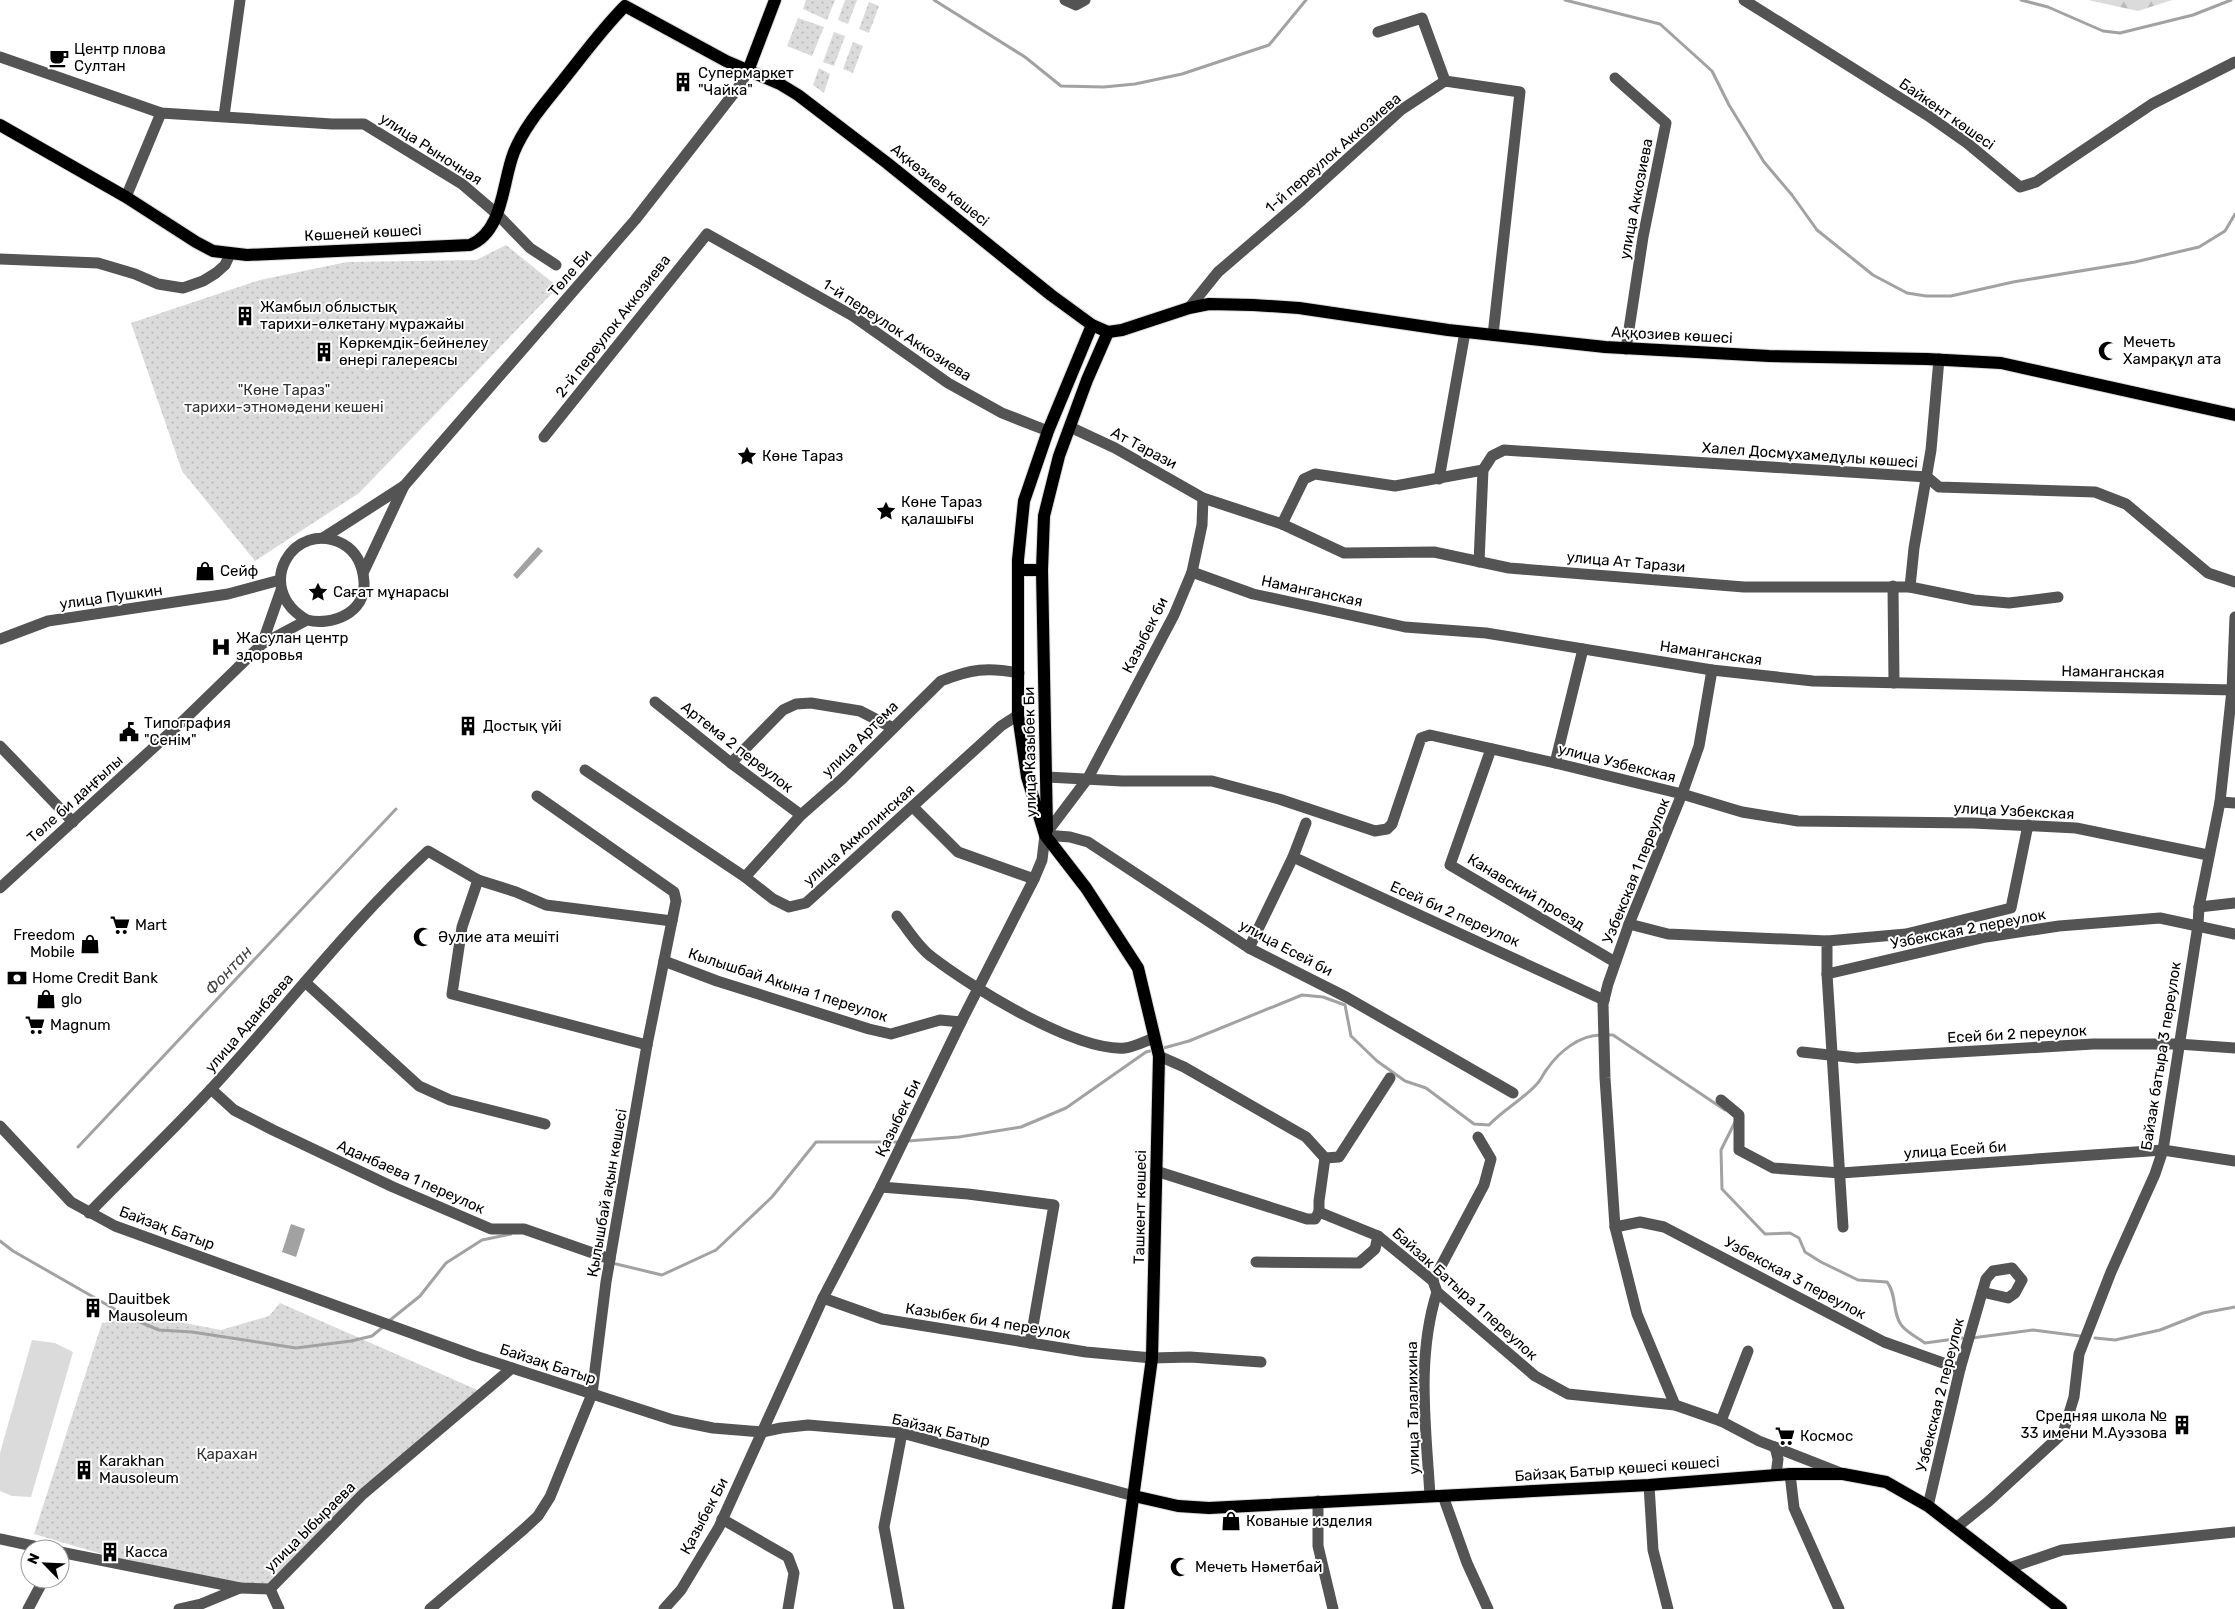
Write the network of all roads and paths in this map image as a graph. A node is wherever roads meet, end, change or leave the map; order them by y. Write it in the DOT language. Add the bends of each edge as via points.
graph roads {
  1 [pos="240,0"];
  2 [pos="775,0"];
  3 [pos="1066,0"];
  4 [pos="1085,0"];
  5 [pos="1744,0"];
  6 [pos="621,3"];
  7 [pos="1378,32"];
  8 [pos="0,57"];
  9 [pos="2235,62"];
  10 [pos="748,70"];
  11 [pos="1615,78"];
  12 [pos="1445,81"];
  13 [pos="161,113"];
  14 [pos="224,116"];
  15 [pos="0,125"];
  16 [pos="126,197"];
  17 [pos="497,214"];
  18 [pos="707,234"];
  19 [pos="230,254"];
  20 [pos="0,259"];
  21 [pos="556,265"];
  22 [pos="1188,308"];
  23 [pos="1092,325"];
  24 [pos="1108,332"];
  25 [pos="1465,332"];
  26 [pos="1493,335"];
  27 [pos="1626,348"];
  28 [pos="1940,359"];
  29 [pos="2235,415"];
  30 [pos="1070,427"];
  31 [pos="1048,431"];
  32 [pos="544,438"];
  33 [pos="1483,470"];
  34 [pos="1927,477"];
  35 [pos="1439,479"];
  36 [pos="404,486"];
  37 [pos="1203,498"];
  38 [pos="1282,524"];
  39 [pos="323,538"];
  40 [pos="1479,562"];
  41 [pos="1018,570"];
  42 [pos="1042,570"];
  43 [pos="364,571"];
  44 [pos="1192,572"];
  45 [pos="2235,582"];
  46 [pos="280,585"];
  47 [pos="1893,586"];
  48 [pos="1910,587"];
  49 [pos="2058,597"];
  50 [pos="2235,617"];
  51 [pos="307,620"];
  52 [pos="0,639"];
  53 [pos="262,644"];
  54 [pos="1583,649"];
  55 [pos="1712,670"];
  56 [pos="1019,674"];
  57 [pos="1894,683"];
  58 [pos="2233,690"];
  59 [pos="655,702"];
  60 [pos="1018,715"];
  61 [pos="893,728"];
  62 [pos="0,746"];
  63 [pos="1491,749"];
  64 [pos="731,763"];
  65 [pos="1555,763"];
  66 [pos="584,770"];
  67 [pos="1046,777"];
  68 [pos="1088,778"];
  69 [pos="1682,794"];
  70 [pos="537,796"];
  71 [pos="2220,802"];
  72 [pos="2235,803"];
  73 [pos="913,807"];
  74 [pos="802,815"];
  75 [pos="73,822"];
  76 [pos="1306,823"];
  77 [pos="2028,825"];
  78 [pos="1046,835"];
  79 [pos="2208,855"];
  80 [pos="1293,857"];
  81 [pos="744,877"];
  82 [pos="1034,879"];
  83 [pos="478,880"];
  84 [pos="0,888"];
  85 [pos="2235,903"];
  86 [pos="2199,907"];
  87 [pos="898,916"];
  88 [pos="672,920"];
  89 [pos="1629,924"];
  90 [pos="2198,925"];
  91 [pos="2235,934"];
  92 [pos="1827,941"];
  93 [pos="1249,948"];
  94 [pos="664,961"];
  95 [pos="1615,962"];
  96 [pos="1826,974"];
  97 [pos="305,982"];
  98 [pos="979,988"];
  99 [pos="1604,1000"];
  100 [pos="961,1022"];
  101 [pos="1154,1038"];
  102 [pos="2178,1044"];
  103 [pos="647,1045"];
  104 [pos="2235,1048"];
  105 [pos="1802,1052"];
  106 [pos="1159,1056"];
  107 [pos="1833,1056"];
  108 [pos="1390,1078"];
  109 [pos="211,1089"];
  110 [pos="1512,1093"];
  111 [pos="1721,1100"];
  112 [pos="545,1124"];
  113 [pos="0,1126"];
  114 [pos="1478,1137"];
  115 [pos="2163,1150"];
  116 [pos="1325,1158"];
  117 [pos="2235,1161"];
  118 [pos="1156,1171"];
  119 [pos="1841,1173"];
  120 [pos="881,1187"];
  121 [pos="1319,1212"];
  122 [pos="90,1213"];
  123 [pos="1615,1226"];
  124 [pos="1843,1227"];
  125 [pos="1378,1236"];
  126 [pos="610,1259"];
  127 [pos="1256,1262"];
  128 [pos="1435,1286"];
  129 [pos="1982,1292"];
  130 [pos="823,1298"];
  131 [pos="1030,1343"];
  132 [pos="1748,1351"];
  133 [pos="1152,1358"];
  134 [pos="1261,1362"];
  135 [pos="512,1368"];
  136 [pos="1960,1369"];
  137 [pos="592,1394"];
  138 [pos="1675,1405"];
  139 [pos="1721,1421"];
  140 [pos="762,1432"];
  141 [pos="902,1433"];
  142 [pos="1775,1447"];
  143 [pos="1790,1474"];
  144 [pos="1843,1474"];
  145 [pos="1776,1475"];
  146 [pos="1649,1485"];
  147 [pos="1134,1496"];
  148 [pos="1430,1496"];
  149 [pos="1443,1496"];
  150 [pos="1318,1501"];
  151 [pos="1928,1506"];
  152 [pos="722,1519"];
  153 [pos="1957,1527"];
  154 [pos="2235,1532"];
  155 [pos="0,1539"];
  156 [pos="20,1543"];
  157 [pos="70,1554"];
  158 [pos="2009,1568"];
  159 [pos="240,1588"];
  160 [pos="39,1589"];
  161 [pos="270,1589"];
  162 [pos="28,1609"];
  163 [pos="179,1609"];
  164 [pos="279,1609"];
  165 [pos="430,1609"];
  166 [pos="664,1609"];
  167 [pos="788,1609"];
  168 [pos="899,1609"];
  169 [pos="1118,1609"];
  170 [pos="1333,1609"];
  171 [pos="1488,1609"];
  172 [pos="1668,1609"];
  173 [pos="1839,1609"];
  174 [pos="2061,1609"];
  1 -- 14 [label="street"];
  2 -- 10 [label="main road"];
  3 -- 4 [label="street" via="1076,5"];
  5 -- 9 [label="street, Байкент көшесі" via="1927,115 2020,187 2036,182 2152,104"];
  6 -- 10 [label="main road, Ақкөзиев көшесі"];
  6 -- 17 [label="main road, Көшеней көшесі" via="518,142"];
  7 -- 12 [label="street" via="1422,18"];
  8 -- 13 [label="street, улица Рыночная"];
  10 -- 23 [label="main road, Ақкөзиев көшесі" via="798,95"];
  10 -- 36 [label="street, Төле Би" via="738,88 635,220"];
  11 -- 27 [label="street, улица Аккозиева" via="1666,124 1643,237"];
  12 -- 22 [label="street, 1-й переулок Аккозиева" via="1401,110 1225,266"];
  12 -- 26 [label="street" via="1520,92"];
  13 -- 14 [label="street, улица Рыночная"];
  13 -- 16 [label="street"];
  14 -- 17 [label="street, улица Рыночная" via="364,124 462,184"];
  15 -- 16 [label="main road, Көшеней көшесі"];
  16 -- 19 [label="main road, Көшеней көшесі" via="196,242 213,251"];
  17 -- 19 [label="main road, Көшеней көшесі" via="484,237 470,245"];
  17 -- 21 [label="street, улица Рыночная" via="530,248"];
  18 -- 31 [label="street, 1-й переулок Аккозиева" via="853,316 948,382 1002,413"];
  18 -- 32 [label="street, 2-й переулок Аккозиева"];
  19 -- 20 [label="street" via="216,273 183,288 158,284 98,263"];
  22 -- 24 [label="main road, Аққозиев көшесі"];
  22 -- 25 [label="main road, Аққозиев көшесі" via="1229,304 1299,308"];
  23 -- 24 [label="main road, Ақкөзиев көшесі"];
  23 -- 31 [label="main road, улица Казыбек Би"];
  24 -- 30 [label="main road, улица Казыбек Би"];
  25 -- 26 [label="main road, Аққозиев көшесі"];
  25 -- 35 [label="street"];
  26 -- 27 [label="main road, Аққозиев көшесі"];
  27 -- 28 [label="main road, Аққозиев көшесі" via="1769,356"];
  28 -- 29 [label="main road, Аққозиев көшесі" via="2000,363"];
  28 -- 34 [label="street"];
  30 -- 37 [label="street, Ат Тарази"];
  30 -- 42 [label="main road, улица Казыбек Би" via="1044,516"];
  31 -- 41 [label="main road, улица Казыбек Би" via="1024,501"];
  33 -- 34 [label="street, Халел Досмұхамедұлы көшесі" via="1492,456 1504,450"];
  33 -- 35 [label="street"];
  33 -- 40 [label="street"];
  34 -- 45 [label="street, Халел Досмұхамедұлы көшесі" via="1939,487 2095,492 2126,504 2208,573"];
  34 -- 48 [label="street"];
  35 -- 38 [label="street" via="1395,486 1315,474 1304,479"];
  36 -- 39 [label="street, Төле Би"];
  36 -- 43 [label="street, Төле Би"];
  37 -- 38 [label="street, улица Ат Тарази"];
  37 -- 44 [label="street, Казыбек би" via="1202,526"];
  38 -- 40 [label="street, улица Ат Тарази" via="1344,553 1434,552"];
  39 -- 43 [label="street" via="348,546"];
  39 -- 46 [label="street" via="310,540 288,555 282,567"];
  40 -- 47 [label="street, улица Ат Тарази" via="1509,568 1744,587"];
  41 -- 42 [label="main road"];
  41 -- 56 [label="main road, улица Казыбек Би"];
  42 -- 67 [label="main road, улица Казыбек Би"];
  43 -- 51 [label="street" via="364,586 353,610 331,622"];
  44 -- 54 [label="street, Наманганская" via="1253,594 1405,627 1486,633"];
  44 -- 68 [label="street, Казыбек би" via="1174,615"];
  46 -- 51 [label="street" via="289,607"];
  46 -- 52 [label="street, улица Пушкин" via="48,621"];
  46 -- 53 [label="street"];
  47 -- 48 [label="street, улица Ат Тарази"];
  47 -- 57 [label="street"];
  48 -- 49 [label="street, улица Ат Тарази" via="1974,600 2009,603"];
  50 -- 58 [label="street, Байзак батыра 3 переулок"];
  51 -- 53 [label="street"];
  53 -- 75 [label="street, Төле би даңғылы" via="237,671"];
  54 -- 55 [label="street, Наманганская"];
  54 -- 65 [label="street"];
  55 -- 57 [label="street, Наманганская" via="1813,681"];
  55 -- 69 [label="street, Узбекская 1 переулок" via="1699,746"];
  56 -- 60 [label="main road, улица Казыбек Би"];
  56 -- 61 [label="street, улица Артема" via="994,668 958,673 929,690"];
  57 -- 58 [label="street, Наманганская"];
  58 -- 71 [label="street, Байзак батыра 3 переулок"];
  59 -- 64 [label="street, Артема 2 переулок"];
  60 -- 73 [label="street, улица Акмолинская" via="1001,726"];
  60 -- 78 [label="main road, улица Казыбек Би" via="1027,777"];
  61 -- 64 [label="street" via="860,711 811,703 796,704 783,710"];
  61 -- 74 [label="street, улица Артема"];
  62 -- 75 [label="street"];
  63 -- 65 [label="street, улица Узбекская"];
  63 -- 68 [label="street, улица Узбекская" via="1430,735 1421,738 1392,824 1387,829 1375,831 1212,781"];
  63 -- 95 [label="street, Канавский проезд" via="1450,864"];
  64 -- 74 [label="street, Артема 2 переулок"];
  65 -- 69 [label="street, улица Узбекская"];
  66 -- 81 [label="street, улица Акмолинская"];
  67 -- 68 [label="street"];
  67 -- 78 [label="main road, улица Казыбек Би"];
  68 -- 78 [label="street, Казыбек би"];
  69 -- 77 [label="street, улица Узбекская" via="1742,812 1798,822"];
  69 -- 89 [label="street, Узбекская 1 переулок"];
  70 -- 88 [label="street, Қылышбай ақын көшесі" via="674,892 676,901"];
  71 -- 72 [label="street"];
  71 -- 79 [label="street, Байзак батыра 3 переулок"];
  73 -- 81 [label="street, улица Акмолинская" via="806,903 789,906 773,899"];
  73 -- 82 [label="street" via="958,852"];
  74 -- 81 [label="street, улица Артема"];
  75 -- 84 [label="street, Төле би даңғылы"];
  76 -- 80 [label="street"];
  77 -- 79 [label="street, улица Узбекская" via="2076,828"];
  77 -- 92 [label="street, Узбекская 2 переулок" via="2011,908 1906,934"];
  78 -- 82 [label="street, Қазыбек Би" via="1042,860"];
  78 -- 93 [label="street, улица Есей би" via="1088,842"];
  78 -- 101 [label="main road, Ташкент көшесі" via="1086,888 1138,968"];
  79 -- 86 [label="street, Байзак батыра 3 переулок"];
  80 -- 93 [label="street"];
  80 -- 99 [label="street, Есей би 2 переулок"];
  82 -- 98 [label="street, Қазыбек Би"];
  83 -- 88 [label="street" via="546,905"];
  83 -- 97 [label="street, улица Аданбаева" via="428,851 397,880"];
  83 -- 103 [label="street" via="462,927 452,994"];
  85 -- 86 [label="street"];
  86 -- 90 [label="street, Байзак батыра 3 переулок"];
  87 -- 98 [label="street" via="930,956"];
  88 -- 94 [label="street, Қылышбай ақын көшесі"];
  89 -- 92 [label="street, Узбекская 2 переулок" via="1668,934"];
  89 -- 95 [label="street, Узбекская 1 переулок"];
  90 -- 91 [label="street, Узбекская 2 переулок"];
  90 -- 96 [label="street, Узбекская 2 переулок" via="2160,918 2059,926 1986,937"];
  90 -- 102 [label="street, Байзак батыра 3 переулок"];
  92 -- 96 [label="street"];
  93 -- 110 [label="street, улица Есей би" via="1346,997"];
  94 -- 100 [label="street, Кылышбай Акына 1 переулок" via="717,981 891,1034 940,1020"];
  94 -- 103 [label="street, Қылышбай ақын көшесі"];
  95 -- 99 [label="street, Узбекская 1 переулок"];
  96 -- 107 [label="street"];
  97 -- 109 [label="street, улица Аданбаева"];
  97 -- 112 [label="street" via="419,1086 450,1100"];
  98 -- 100 [label="street, Қазыбек Би"];
  98 -- 101 [label="street" via="1058,1032 1102,1046 1126,1048"];
  99 -- 123 [label="street, Узбекская 1 переулок"];
  100 -- 120 [label="street, Қазыбек Би"];
  101 -- 106 [label="main road, Ташкент көшесі"];
  102 -- 104 [label="street, Есей би 2 переулок"];
  102 -- 107 [label="street, Есей би 2 переулок" via="2093,1044 1857,1058"];
  102 -- 115 [label="street, Байзак батыра 3 переулок"];
  103 -- 126 [label="street, Қылышбай ақын көшесі"];
  105 -- 107 [label="street, Есей би 2 переулок"];
  106 -- 116 [label="street" via="1306,1137"];
  106 -- 118 [label="main road, Ташкент көшесі"];
  107 -- 119 [label="street"];
  108 -- 116 [label="street" via="1340,1157"];
  109 -- 122 [label="street, улица Аданбаева"];
  109 -- 126 [label="street, Аданбаева 1 переулок" via="234,1110 273,1130 491,1229 524,1229"];
  111 -- 119 [label="street, улица Есей би" via="1739,1115 1739,1150 1773,1168"];
  113 -- 122 [label="street, Байзақ Батыр" via="61,1193"];
  114 -- 128 [label="street" via="1491,1159 1484,1185"];
  115 -- 117 [label="street, улица Есей би"];
  115 -- 119 [label="street, улица Есей би"];
  115 -- 153 [label="street, Байзак батыра 3 переулок" via="2078,1354 2074,1397 2063,1433"];
  116 -- 121 [label="street"];
  118 -- 121 [label="street" via="1307,1219 1315,1219"];
  118 -- 133 [label="main road, Ташкент көшесі"];
  119 -- 124 [label="street"];
  120 -- 130 [label="street, Қазыбек Би"];
  120 -- 131 [label="street" via="1054,1205"];
  121 -- 125 [label="street, Байзак Батыра 1 переулок"];
  122 -- 135 [label="street, Байзақ Батыр" via="124,1229"];
  123 -- 136 [label="street, Узбекская 3 переулок" via="1640,1222 1664,1227 1884,1342"];
  123 -- 138 [label="street" via="1637,1314"];
  125 -- 127 [label="street, Байзак Батыра 1 переулок" via="1375,1250 1359,1263"];
  125 -- 128 [label="street, Байзак Батыра 1 переулок"];
  126 -- 137 [label="street, Қылышбай ақын көшесі"];
  128 -- 138 [label="street, Байзак Батыра 1 переулок" via="1535,1376 1568,1394"];
  128 -- 148 [label="street, улица Талалихина" via="1425,1343 1424,1390"];
  129 -- 136 [label="street, Узбекская 2 переулок"];
  130 -- 131 [label="street, Казыбек би 4 переулок" via="882,1319"];
  130 -- 140 [label="street, Қазыбек Би"];
  131 -- 133 [label="street, Казыбек би 4 переулок"];
  132 -- 139 [label="street"];
  133 -- 134 [label="street"];
  133 -- 147 [label="main road, Ташкент көшесі"];
  135 -- 137 [label="street, Байзақ Батыр"];
  135 -- 161 [label="street, улица Ыбыраева" via="364,1494"];
  136 -- 151 [label="street, Узбекская 2 переулок"];
  137 -- 140 [label="street, Байзақ Батыр" via="673,1420 713,1428"];
  137 -- 165 [label="street, Қылышбай ақын көшесі" via="550,1497 538,1516"];
  138 -- 139 [label="street, Байзак Батыра 1 переулок"];
  139 -- 142 [label="street, Байзак Батыра 1 переулок"];
  140 -- 141 [label="street, Байзақ Батыр" via="808,1425"];
  140 -- 152 [label="street, Қазыбек Би"];
  141 -- 147 [label="street, Байзақ Батыр"];
  141 -- 168 [label="street" via="884,1527"];
  142 -- 144 [label="street, Байзак Батыра 1 переулок"];
  142 -- 145 [label="street" via="1778,1459"];
  143 -- 144 [label="main road, Байзақ Батыр қөшесі көшесі"];
  143 -- 145 [label="main road, Байзақ Батыр қөшесі көшесі"];
  143 -- 173 [label="street" via="1794,1508"];
  144 -- 151 [label="main road, Байзақ Батыр қөшесі көшесі" via="1886,1482"];
  145 -- 146 [label="main road, Байзақ Батыр қөшесі көшесі"];
  146 -- 149 [label="main road, Байзақ Батыр қөшесі көшесі"];
  146 -- 172 [label="street" via="1653,1550"];
  147 -- 150 [label="main road, Байзақ Батыр қөшесі көшесі" via="1178,1506 1209,1508"];
  147 -- 169 [label="main road, Ташкент көшесі"];
  148 -- 149 [label="main road, Байзақ Батыр қөшесі көшесі"];
  148 -- 150 [label="main road, Байзақ Батыр қөшесі көшесі"];
  149 -- 171 [label="street"];
  150 -- 170 [label="street" via="1318,1546"];
  151 -- 153 [label="main road, Байзақ Батыр қөшесі көшесі"];
  152 -- 166 [label="street, Қазыбек Би" via="681,1590"];
  152 -- 167 [label="street" via="788,1557 794,1573"];
  153 -- 158 [label="main road, Байзақ Батыр қөшесі көшесі"];
  154 -- 158 [label="street" via="2062,1550"];
  155 -- 156 [label="street"];
  157 -- 159 [label="street, улица Ыбыраева"];
  158 -- 174 [label="main road, Байзақ Батыр қөшесі көшесі"];
  159 -- 161 [label="street, улица Ыбыраева"];
  159 -- 163 [label="street"];
  160 -- 162 [label="street"];
  161 -- 164 [label="street"];
}
